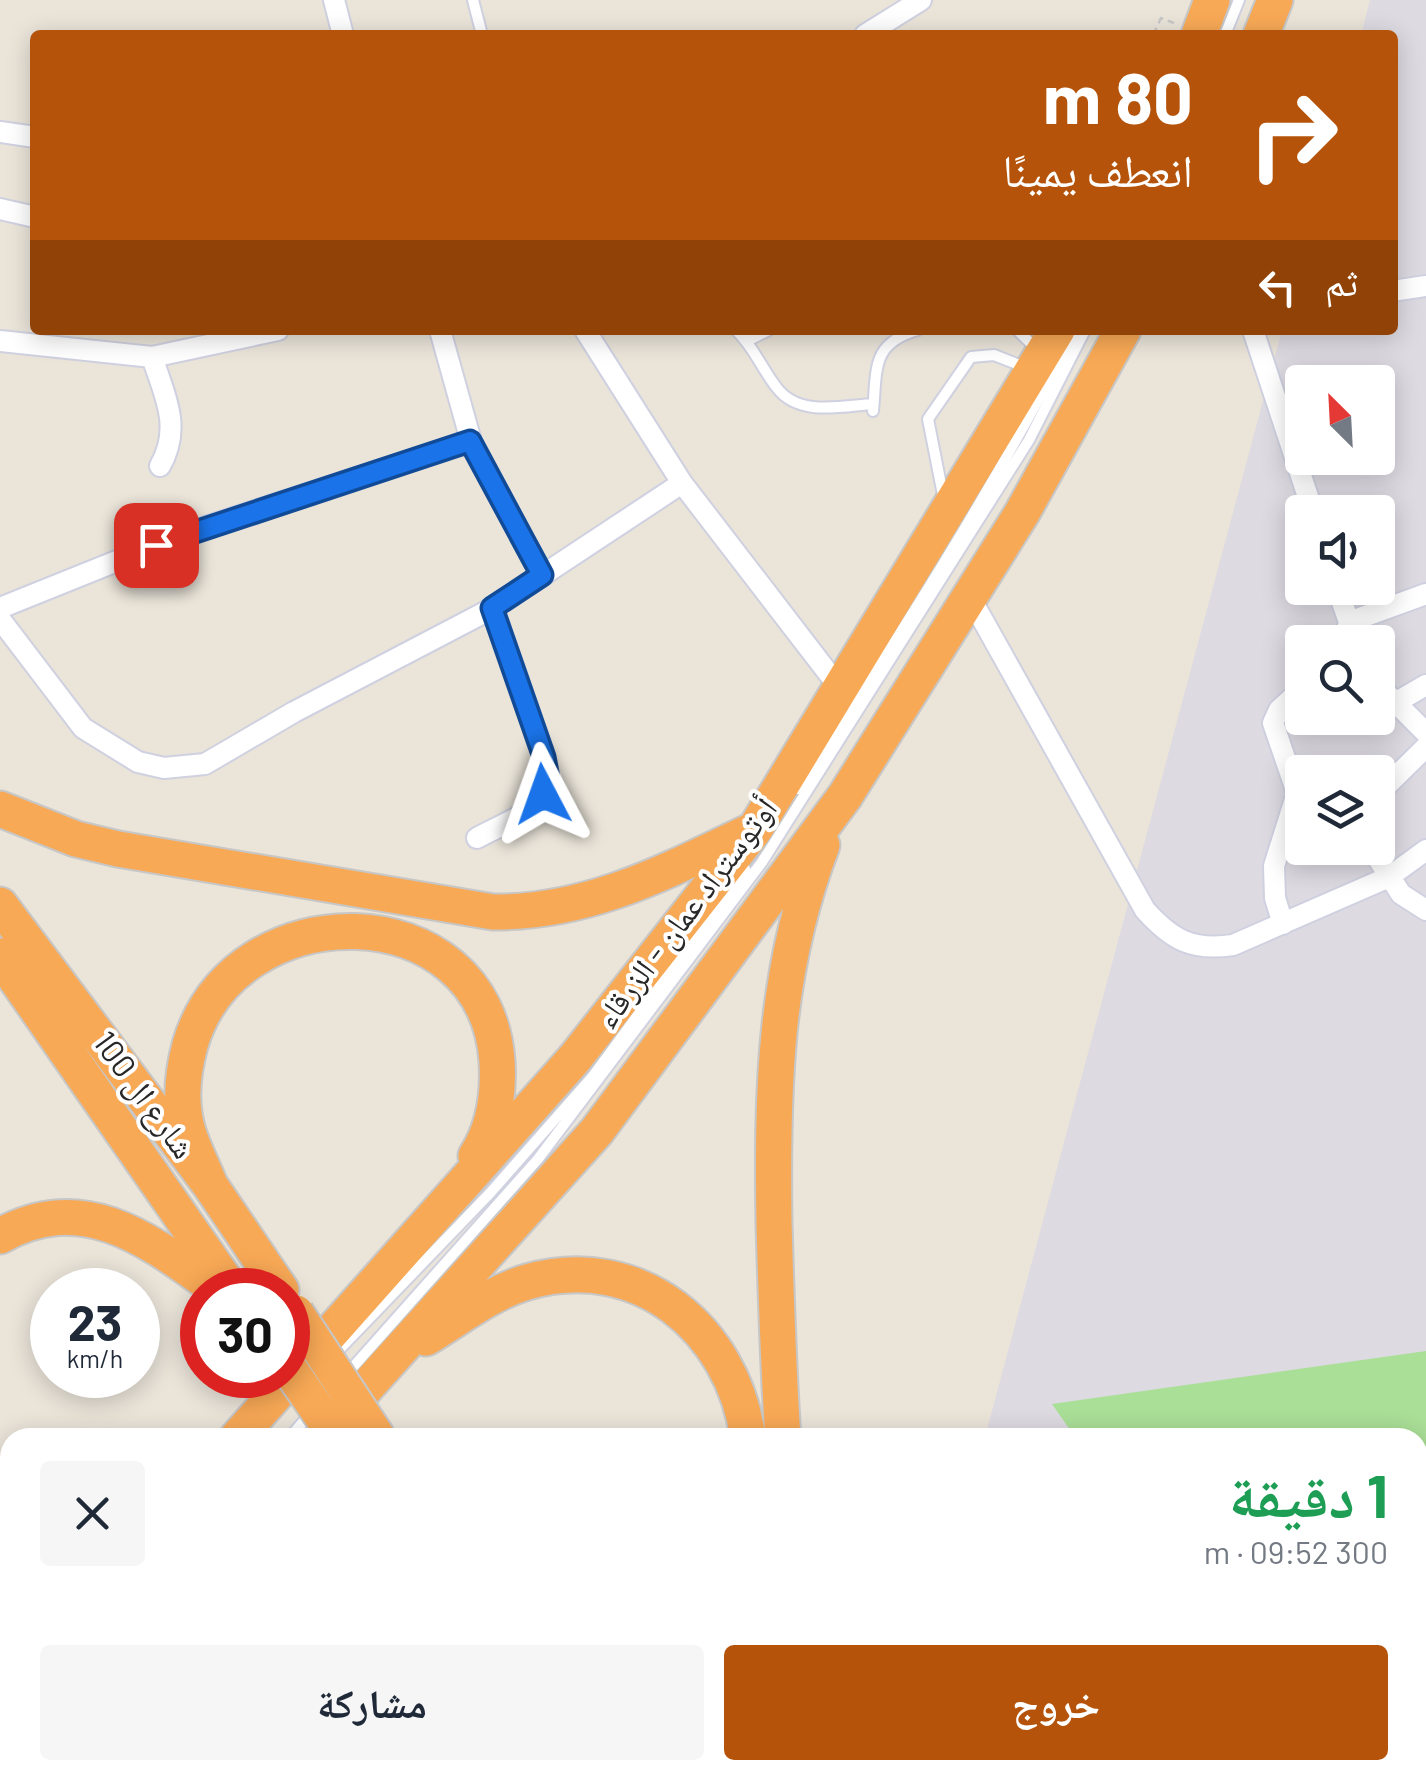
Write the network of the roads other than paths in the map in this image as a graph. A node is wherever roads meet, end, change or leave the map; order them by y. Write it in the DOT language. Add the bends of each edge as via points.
graph roads {
  1 [pos="334,0"];
  2 [pos="472,0"];
  3 [pos="921,0"];
  4 [pos="1212,0"];
  5 [pos="1228,0"];
  6 [pos="1239,0"];
  7 [pos="1275,0"];
  8 [pos="343,30"];
  9 [pos="481,30"];
  10 [pos="873,30"];
  11 [pos="1201,30"];
  12 [pos="1216,30"];
  13 [pos="1227,30"];
  14 [pos="1263,30"];
  15 [pos="0,132"];
  16 [pos="30,136"];
  17 [pos="0,209"];
  18 [pos="30,216"];
  19 [pos="1426,286"];
  20 [pos="1398,290"];
  21 [pos="255,335"];
  22 [pos="441,335"];
  23 [pos="588,335"];
  24 [pos="742,335"];
  25 [pos="758,335"];
  26 [pos="905,335"];
  27 [pos="1023,335"];
  28 [pos="1072,335"];
  29 [pos="1082,335"];
  30 [pos="1120,335"];
  31 [pos="1255,335"];
  32 [pos="747,340"];
  33 [pos="0,342"];
  34 [pos="1044,352"];
  35 [pos="152,357"];
  36 [pos="470,441"];
  37 [pos="160,466"];
  38 [pos="682,483"];
  39 [pos="1307,495"];
  40 [pos="946,512"];
  41 [pos="542,575"];
  42 [pos="1426,594"];
  43 [pos="971,599"];
  44 [pos="0,608"];
  45 [pos="492,608"];
  46 [pos="0,619"];
  47 [pos="1362,625"];
  48 [pos="1426,685"];
  49 [pos="842,691"];
  50 [pos="1395,703"];
  51 [pos="1285,705"];
  52 [pos="1426,732"];
  53 [pos="1426,747"];
  54 [pos="1395,777"];
  55 [pos="844,796"];
  56 [pos="0,810"];
  57 [pos="754,829"];
  58 [pos="477,838"];
  59 [pos="1426,850"];
  60 [pos="1382,865"];
  61 [pos="1389,877"];
  62 [pos="0,905"];
  63 [pos="1426,910"];
  64 [pos="1284,924"];
  65 [pos="0,956"];
  66 [pos="210,1185"];
  67 [pos="440,1211"];
  68 [pos="0,1236"];
  69 [pos="188,1268"];
  70 [pos="217,1268"];
  71 [pos="266,1268"];
  72 [pos="310,1334"];
  73 [pos="399,1353"];
  74 [pos="310,1372"];
  75 [pos="310,1394"];
  76 [pos="246,1428"];
  77 [pos="298,1428"];
  78 [pos="330,1428"];
  79 [pos="330,1428"];
  80 [pos="371,1428"];
  81 [pos="746,1428"];
  82 [pos="783,1428"];
  1 -- 8 [label="street"];
  2 -- 9 [label="lane"];
  3 -- 10 [label="street"];
  4 -- 11 [label="highway"];
  5 -- 12 [label="lane"];
  6 -- 13 [label="lane"];
  7 -- 14 [label="highway"];
  15 -- 16 [label="street"];
  17 -- 18 [label="street"];
  19 -- 20 [label="street"];
  21 -- 35 [label="street"];
  22 -- 36 [label="street"];
  23 -- 38 [label="street"];
  24 -- 32 [label="lane"];
  25 -- 32 [label="lane"];
  26 -- 32 [label="lane" via="883,350 873,408 818,408 790,400"];
  27 -- 34 [label="lane"];
  28 -- 74 [label="lane" via="1012,452 888,655 754,857 593,1076 491,1192"];
  29 -- 77 [label="lane" via="1029,440 762,862 538,1159"];
  30 -- 43 [label="highway, أوتوستراد عمان - الزرقاء"];
  31 -- 39 [label="street"];
  33 -- 35 [label="street"];
  34 -- 40 [label="highway, أوتوستراد عمان - الزرقاء"];
  34 -- 40 [label="lane" via="978,354 933,408 928,425"];
  35 -- 37 [label="street" via="172,418"];
  36 -- 41 [label="street"];
  36 -- 44 [label="street" via="184,534"];
  38 -- 41 [label="street"];
  38 -- 49 [label="street"];
  40 -- 49 [label="highway, أوتوستراد عمان - الزرقاء"];
  41 -- 45 [label="street"];
  42 -- 47 [label="street"];
  43 -- 55 [label="highway, أوتوستراد عمان - الزرقاء"];
  43 -- 64 [label="street" via="1145,910 1162,929 1205,949"];
  45 -- 46 [label="street" via="228,754 164,768 138,762 83,728"];
  45 -- 58 [label="street" via="548,778 535,804"];
  48 -- 50 [label="street"];
  49 -- 57 [label="highway, أوتوستراد عمان - الزرقاء"];
  50 -- 52 [label="street"];
  51 -- 64 [label="street" via="1274,722 1296,793 1274,866"];
  53 -- 54 [label="street"];
  55 -- 73 [label="highway, أوتوستراد عمان - الزرقاء" via="596,1131"];
  55 -- 82 [label="highway" via="807,883 778,1022 774,1185"];
  56 -- 57 [label="highway" via="118,849 493,912 549,910 602,898"];
  57 -- 67 [label="highway, أوتوستراد عمان - الزرقاء" via="575,1058"];
  59 -- 61 [label="street"];
  60 -- 61 [label="street"];
  61 -- 63 [label="street"];
  61 -- 64 [label="street"];
  62 -- 66 [label="highway, شارع ال 100"];
  65 -- 70 [label="highway, شارع ال 100"];
  66 -- 67 [label="highway" via="187,1130 183,1092 188,1053 210,998 236,971 284,942 360,930 412,943 446,965 475,995 492,1030 497,1070 489,1131"];
  66 -- 71 [label="highway, شارع ال 100"];
  67 -- 76 [label="highway, أوتوستراد عمان - الزرقاء"];
  68 -- 69 [label="highway" via="64,1218 115,1225"];
  72 -- 80 [label="highway, شارع ال 100, bridge"];
  73 -- 79 [label="highway, أوتوستراد عمان - الزرقاء"];
  73 -- 81 [label="highway" via="527,1282 577,1276 626,1283 671,1305 708,1338 734,1381"];
  75 -- 78 [label="highway, bridge"];
}
